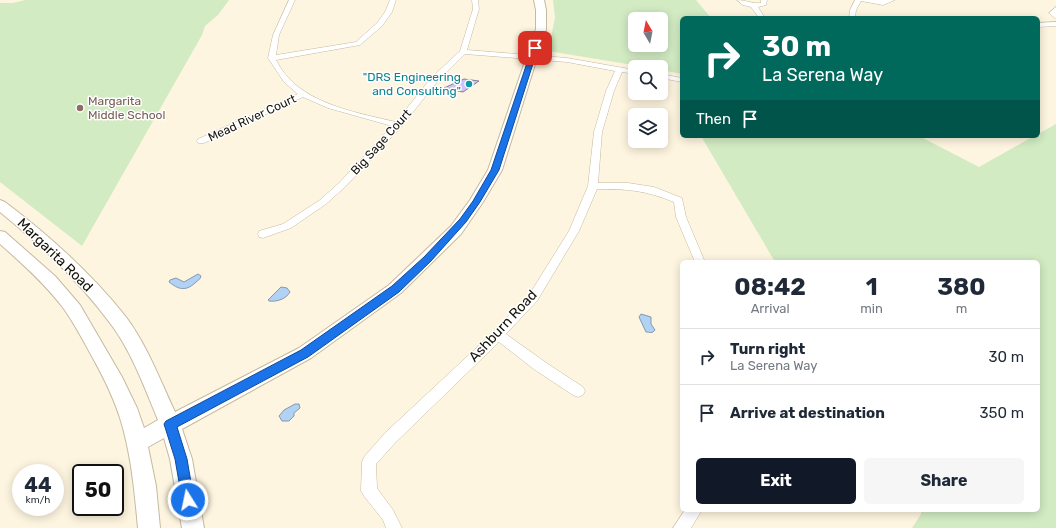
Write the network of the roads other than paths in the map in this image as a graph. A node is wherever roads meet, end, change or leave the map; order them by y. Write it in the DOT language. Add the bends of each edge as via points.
graph roads {
  1 [pos="292,0"];
  2 [pos="392,0"];
  3 [pos="474,0"];
  4 [pos="539,0"];
  5 [pos="740,0"];
  6 [pos="764,0"];
  7 [pos="858,0"];
  8 [pos="863,0"];
  9 [pos="892,0"];
  10 [pos="753,5"];
  11 [pos="1056,9"];
  12 [pos="761,16"];
  13 [pos="852,16"];
  14 [pos="1056,17"];
  15 [pos="1056,24"];
  16 [pos="1040,25"];
  17 [pos="463,52"];
  18 [pos="532,57"];
  19 [pos="272,58"];
  20 [pos="619,69"];
  21 [pos="628,71"];
  22 [pos="668,77"];
  23 [pos="680,80"];
  24 [pos="303,94"];
  25 [pos="398,125"];
  26 [pos="201,141"];
  27 [pos="593,186"];
  28 [pos="0,205"];
  29 [pos="263,234"];
  30 [pos="0,236"];
  31 [pos="699,260"];
  32 [pos="498,335"];
  33 [pos="578,391"];
  34 [pos="170,424"];
  35 [pos="137,442"];
  36 [pos="693,512"];
  37 [pos="149,528"];
  38 [pos="193,528"];
  39 [pos="394,528"];
  40 [pos="681,528"];
  1 -- 19 [label="street" via="275,40"];
  2 -- 19 [label="street" via="392,5 376,29 369,38 358,44"];
  3 -- 17 [label="street, Big Sage Court" via="476,9"];
  4 -- 18 [label="main road" via="541,29"];
  5 -- 10 [label="street"];
  6 -- 10 [label="street" via="764,4"];
  7 -- 13 [label="street"];
  8 -- 9 [label="street" via="883,3"];
  10 -- 12 [label="street"];
  11 -- 14 [label="street" via="1052,13"];
  15 -- 16 [label="street"];
  17 -- 18 [label="street"];
  17 -- 25 [label="street, Big Sage Court" via="434,80"];
  18 -- 20 [label="street"];
  18 -- 34 [label="main road" via="495,170 456,230 428,259 395,289 305,354"];
  19 -- 24 [label="street" via="283,78"];
  20 -- 21 [label="street"];
  20 -- 27 [label="street, Ashburn Road" via="598,132"];
  22 -- 23 [label="street"];
  24 -- 25 [label="street" via="344,111"];
  24 -- 26 [label="street, Mead River Court"];
  25 -- 29 [label="street, Big Sage Court" via="323,202 287,226"];
  27 -- 31 [label="street" via="628,186 654,190 679,200 681,217"];
  27 -- 32 [label="street, Ashburn Road" via="574,231 533,298"];
  28 -- 34 [label="main road, Margarita Road" via="36,233 78,273 120,323 142,361"];
  30 -- 35 [label="main road, Margarita Road" via="37,269 64,297 81,320 113,378 130,416"];
  32 -- 33 [label="street"];
  32 -- 39 [label="street, Ashburn Road" via="390,438 369,462 369,491 388,515"];
  34 -- 35 [label="main road"];
  34 -- 38 [label="main road, Margarita Road" via="181,459"];
  35 -- 37 [label="main road, Margarita Road" via="144,474"];
  36 -- 40 [label="street"];
}
